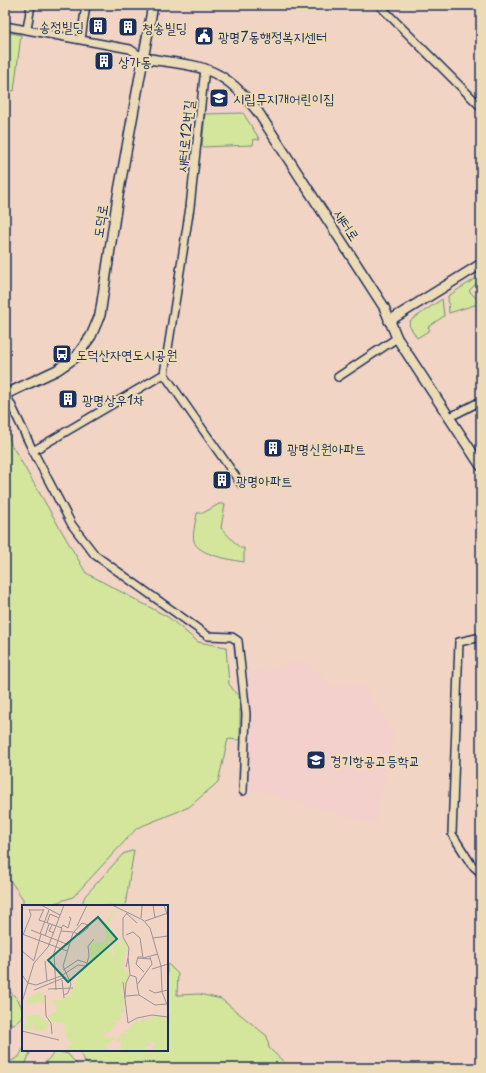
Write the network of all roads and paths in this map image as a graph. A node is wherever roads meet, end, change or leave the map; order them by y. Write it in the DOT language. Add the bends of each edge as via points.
graph roads {
  1 [pos="31,5"];
  2 [pos="86,5"];
  3 [pos="154,5"];
  4 [pos="379,5"];
  5 [pos="5,26"];
  6 [pos="27,29"];
  7 [pos="82,39"];
  8 [pos="143,58"];
  9 [pos="205,68"];
  10 [pos="481,107"];
  11 [pos="481,264"];
  12 [pos="389,321"];
  13 [pos="397,338"];
  14 [pos="164,374"];
  15 [pos="338,377"];
  16 [pos="6,394"];
  17 [pos="481,401"];
  18 [pos="450,417"];
  19 [pos="33,451"];
  20 [pos="481,466"];
  21 [pos="242,484"];
  22 [pos="481,637"];
  23 [pos="243,792"];
  24 [pos="481,873"];
  1 -- 6 [label="street"];
  2 -- 7 [label="street"];
  3 -- 8 [label="street, 도덕로"];
  4 -- 10 [label="street"];
  5 -- 6 [label="street"];
  6 -- 7 [label="street"];
  7 -- 8 [label="street" via="130,49"];
  8 -- 9 [label="street, 새터로"];
  8 -- 16 [label="street, 도덕로" via="100,315 91,336 76,356 57,370"];
  9 -- 12 [label="street, 새터로" via="232,83 258,112 380,301"];
  9 -- 14 [label="street, 새터로12번길" via="190,208"];
  11 -- 12 [label="street"];
  12 -- 13 [label="street, 새터로"];
  13 -- 15 [label="street"];
  13 -- 18 [label="street, 새터로"];
  14 -- 19 [label="street"];
  14 -- 21 [label="street"];
  16 -- 19 [label="street"];
  17 -- 18 [label="street"];
  18 -- 20 [label="street, 새터로"];
  19 -- 23 [label="street" via="72,525 95,555 208,636 232,637 238,641 246,714"];
  22 -- 24 [label="street" via="459,642 452,834 471,864"];
}
